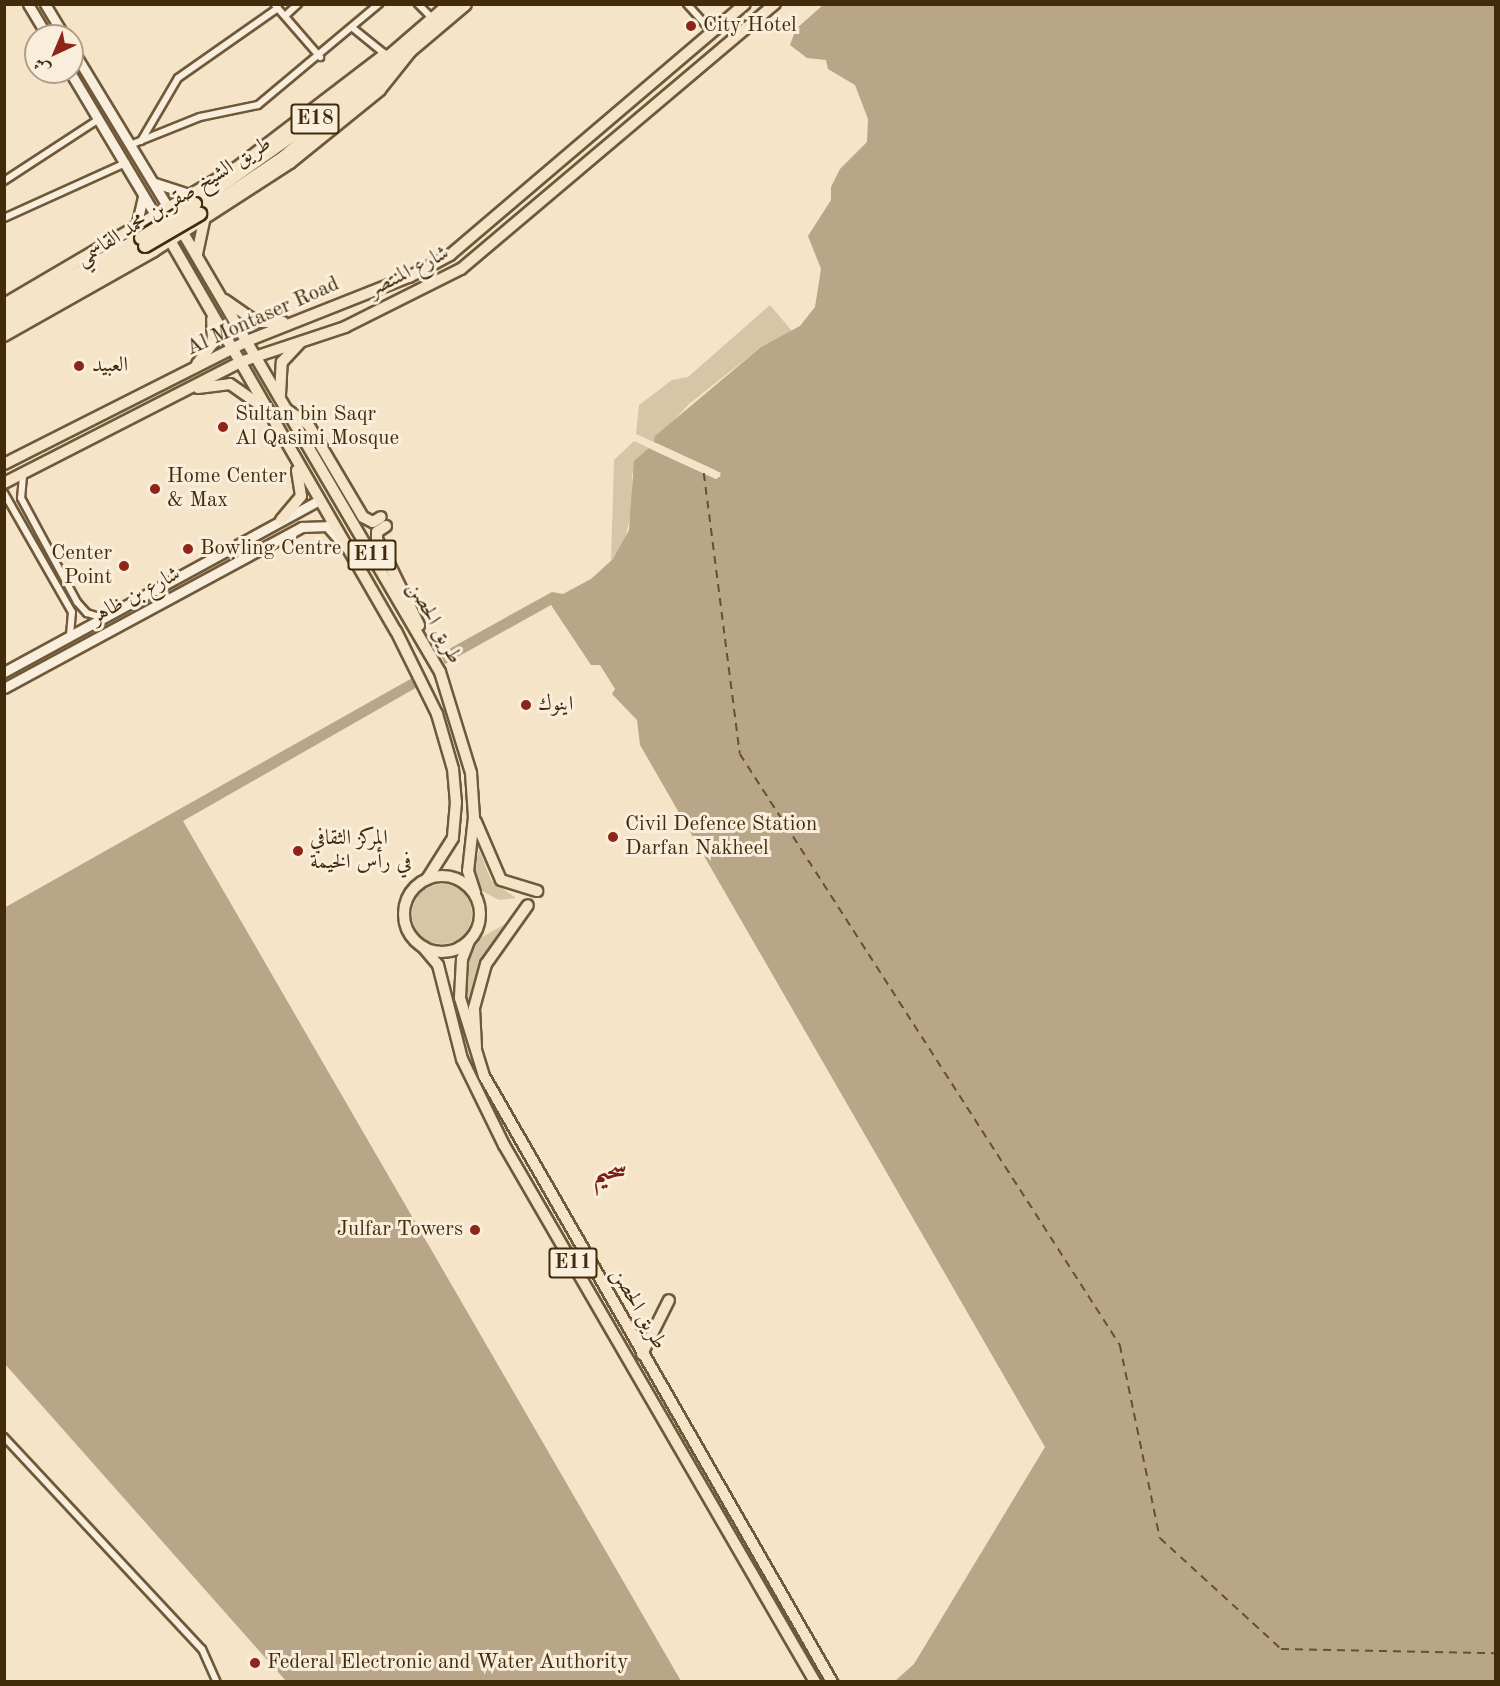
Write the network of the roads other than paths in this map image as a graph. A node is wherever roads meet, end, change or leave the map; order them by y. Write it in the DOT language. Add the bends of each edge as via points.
graph roads {
  1 [pos="28,4"];
  2 [pos="45,4"];
  3 [pos="298,4"];
  4 [pos="379,4"];
  5 [pos="418,4"];
  6 [pos="450,4"];
  7 [pos="465,4"];
  8 [pos="687,4"];
  9 [pos="745,4"];
  10 [pos="775,4"];
  11 [pos="276,6"];
  12 [pos="285,16"];
  13 [pos="430,22"];
  14 [pos="40,24"];
  15 [pos="57,24"];
  16 [pos="354,29"];
  17 [pos="712,32"];
  18 [pos="385,54"];
  19 [pos="320,57"];
  20 [pos="84,69"];
  21 [pos="77,84"];
  22 [pos="99,119"];
  23 [pos="141,141"];
  24 [pos="130,145"];
  25 [pos="126,163"];
  26 [pos="4,180"];
  27 [pos="153,182"];
  28 [pos="142,192"];
  29 [pos="199,208"];
  30 [pos="169,209"];
  31 [pos="156,216"];
  32 [pos="4,218"];
  33 [pos="183,233"];
  34 [pos="477,234"];
  35 [pos="144,241"];
  36 [pos="171,241"];
  37 [pos="198,258"];
  38 [pos="182,260"];
  39 [pos="461,268"];
  40 [pos="4,293"];
  41 [pos="220,295"];
  42 [pos="19,296"];
  43 [pos="4,304"];
  44 [pos="318,312"];
  45 [pos="212,313"];
  46 [pos="4,314"];
  47 [pos="4,326"];
  48 [pos="327,329"];
  49 [pos="4,336"];
  50 [pos="247,341"];
  51 [pos="232,349"];
  52 [pos="256,356"];
  53 [pos="240,362"];
  54 [pos="191,369"];
  55 [pos="188,389"];
  56 [pos="283,404"];
  57 [pos="271,417"];
  58 [pos="292,453"];
  59 [pos="4,464"];
  60 [pos="27,471"];
  61 [pos="4,483"];
  62 [pos="4,493"];
  63 [pos="21,498"];
  64 [pos="319,500"];
  65 [pos="12,501"];
  66 [pos="281,520"];
  67 [pos="345,546"];
  68 [pos="173,579"];
  69 [pos="388,581"];
  70 [pos="158,603"];
  71 [pos="82,609"];
  72 [pos="72,612"];
  73 [pos="102,618"];
  74 [pos="70,636"];
  75 [pos="422,640"];
  76 [pos="4,672"];
  77 [pos="4,688"];
  78 [pos="474,817"];
  79 [pos="427,879"];
  80 [pos="537,891"];
  81 [pos="475,893"];
  82 [pos="528,905"];
  83 [pos="469,941"];
  84 [pos="423,947"];
  85 [pos="484,1076"];
  86 [pos="669,1300"];
  87 [pos="642,1354"];
  88 [pos="4,1437"];
  89 [pos="217,1682"];
  90 [pos="815,1682"];
  91 [pos="832,1682"];
  1 -- 14 [label="street"];
  2 -- 15 [label="street"];
  3 -- 12 [label="street"];
  4 -- 16 [label="street"];
  5 -- 13 [label="street"];
  6 -- 13 [label="highway, طريق الشيخ صقر بن محمد القاسمي / E18"];
  7 -- 29 [label="highway, طريق الشيخ صقر بن محمد القاسمي / E18" via="283,158"];
  8 -- 17 [label="street"];
  9 -- 17 [label="main road, Al Montaser Road"];
  10 -- 39 [label="main road, شارع المنتصر"];
  11 -- 12 [label="street"];
  11 -- 23 [label="street" via="178,78"];
  12 -- 19 [label="street"];
  13 -- 18 [label="main road"];
  13 -- 29 [label="highway, طريق الشيخ صقر بن محمد القاسمي / E18" via="325,112"];
  16 -- 18 [label="street"];
  16 -- 19 [label="street"];
  17 -- 34 [label="main road, Al Montaser Road"];
  18 -- 29 [label="main road"];
  19 -- 23 [label="street" via="258,105 200,117"];
  20 -- 24 [label="street"];
  21 -- 22 [label="street"];
  22 -- 25 [label="street"];
  22 -- 26 [label="street"];
  23 -- 24 [label="street"];
  24 -- 27 [label="street"];
  25 -- 28 [label="street"];
  25 -- 32 [label="street"];
  27 -- 29 [label="street"];
  27 -- 30 [label="street"];
  28 -- 31 [label="street"];
  28 -- 35 [label="street"];
  29 -- 30 [label="main road"];
  29 -- 33 [label="main road"];
  29 -- 35 [label="highway, طريق الشيخ صقر بن محمد القاسمي / E18, bridge"];
  29 -- 37 [label="main road"];
  30 -- 31 [label="main road"];
  30 -- 33 [label="main road, طريق الحصن / E11"];
  31 -- 35 [label="main road"];
  31 -- 36 [label="main road, طريق الحصن / E11"];
  33 -- 36 [label="main road"];
  33 -- 37 [label="main road, طريق الحصن / E11"];
  34 -- 39 [label="main road" via="458,256"];
  34 -- 44 [label="main road, Al Montaser Road" via="409,278"];
  35 -- 36 [label="main road"];
  35 -- 38 [label="main road"];
  35 -- 42 [label="main road"];
  35 -- 46 [label="highway, طريق الشيخ صقر بن محمد القاسمي / E18"];
  35 -- 47 [label="highway, طريق الشيخ صقر بن محمد القاسمي / E18"];
  35 -- 49 [label="main road"];
  36 -- 38 [label="main road, طريق الحصن / E11"];
  37 -- 41 [label="main road, طريق الحصن / E11"];
  38 -- 45 [label="main road, طريق الحصن / E11"];
  39 -- 48 [label="main road, شارع المنتصر" via="345,327"];
  40 -- 42 [label="street"];
  41 -- 44 [label="main road" via="256,322 274,324"];
  41 -- 50 [label="main road, طريق الحصن / E11"];
  42 -- 43 [label="main road"];
  44 -- 50 [label="main road, Al Montaser Road"];
  45 -- 51 [label="main road, طريق الحصن / E11"];
  45 -- 54 [label="main road" via="213,343"];
  48 -- 52 [label="main road, شارع المنتصر"];
  48 -- 56 [label="main road" via="284,358"];
  50 -- 51 [label="main road, Al Montaser Road"];
  50 -- 52 [label="main road, طريق الحصن / E11"];
  51 -- 53 [label="main road, طريق الحصن / E11"];
  51 -- 54 [label="main road, Al Montaser Road"];
  52 -- 53 [label="main road, شارع المنتصر"];
  52 -- 56 [label="main road, طريق الحصن / E11"];
  53 -- 55 [label="main road, شارع المنتصر"];
  53 -- 57 [label="main road, طريق الحصن / E11"];
  54 -- 59 [label="main road, Al Montaser Road"];
  55 -- 57 [label="main road" via="237,387"];
  55 -- 60 [label="main road, شارع المنتصر"];
  56 -- 69 [label="main road, طريق الحصن / E11"];
  56 -- 75 [label="main road" via="308,424 363,518 384,521 377,540 413,608"];
  57 -- 58 [label="main road, طريق الحصن / E11"];
  58 -- 64 [label="main road, طريق الحصن / E11"];
  58 -- 66 [label="main road" via="301,496"];
  60 -- 61 [label="main road, شارع المنتصر"];
  60 -- 63 [label="street" via="20,480"];
  62 -- 65 [label="street"];
  63 -- 65 [label="street"];
  63 -- 71 [label="street"];
  64 -- 66 [label="street, شارع بن ظاهر"];
  64 -- 67 [label="main road, طريق الحصن / E11"];
  64 -- 69 [label="main road" via="332,501 365,556"];
  65 -- 72 [label="street"];
  66 -- 68 [label="street, شارع بن ظاهر"];
  67 -- 70 [label="street, شارع بن ظاهر" via="327,526 302,526"];
  67 -- 79 [label="main road, طريق الحصن / E11" via="423,681 451,760 453,838"];
  68 -- 70 [label="street" via="184,584"];
  68 -- 73 [label="street, شارع بن ظاهر"];
  69 -- 75 [label="main road, طريق الحصن / E11"];
  70 -- 77 [label="street, شارع بن ظاهر"];
  71 -- 72 [label="street"];
  71 -- 73 [label="street"];
  72 -- 74 [label="street"];
  73 -- 74 [label="street, شارع بن ظاهر"];
  74 -- 76 [label="street, شارع بن ظاهر"];
  75 -- 78 [label="main road, طريق الحصن / E11" via="460,725"];
  78 -- 80 [label="main road" via="501,880"];
  78 -- 81 [label="main road, طريق الحصن / E11" via="468,871"];
  79 -- 81 [label="main road" via="450,876"];
  79 -- 84 [label="main road" via="405,907 409,933"];
  81 -- 83 [label="main road" via="480,917"];
  82 -- 85 [label="main road" via="497,943 478,985 474,1031"];
  83 -- 84 [label="main road" via="447,951"];
  83 -- 85 [label="main road, طريق الحصن / E11" via="462,959 460,998"];
  84 -- 90 [label="main road, طريق الحصن / E11" via="438,966 462,1059 504,1145"];
  85 -- 87 [label="main road, طريق الحصن / E11"];
  86 -- 87 [label="main road"];
  87 -- 91 [label="main road, طريق الحصن / E11"];
  88 -- 89 [label="street" via="202,1648"];
}
